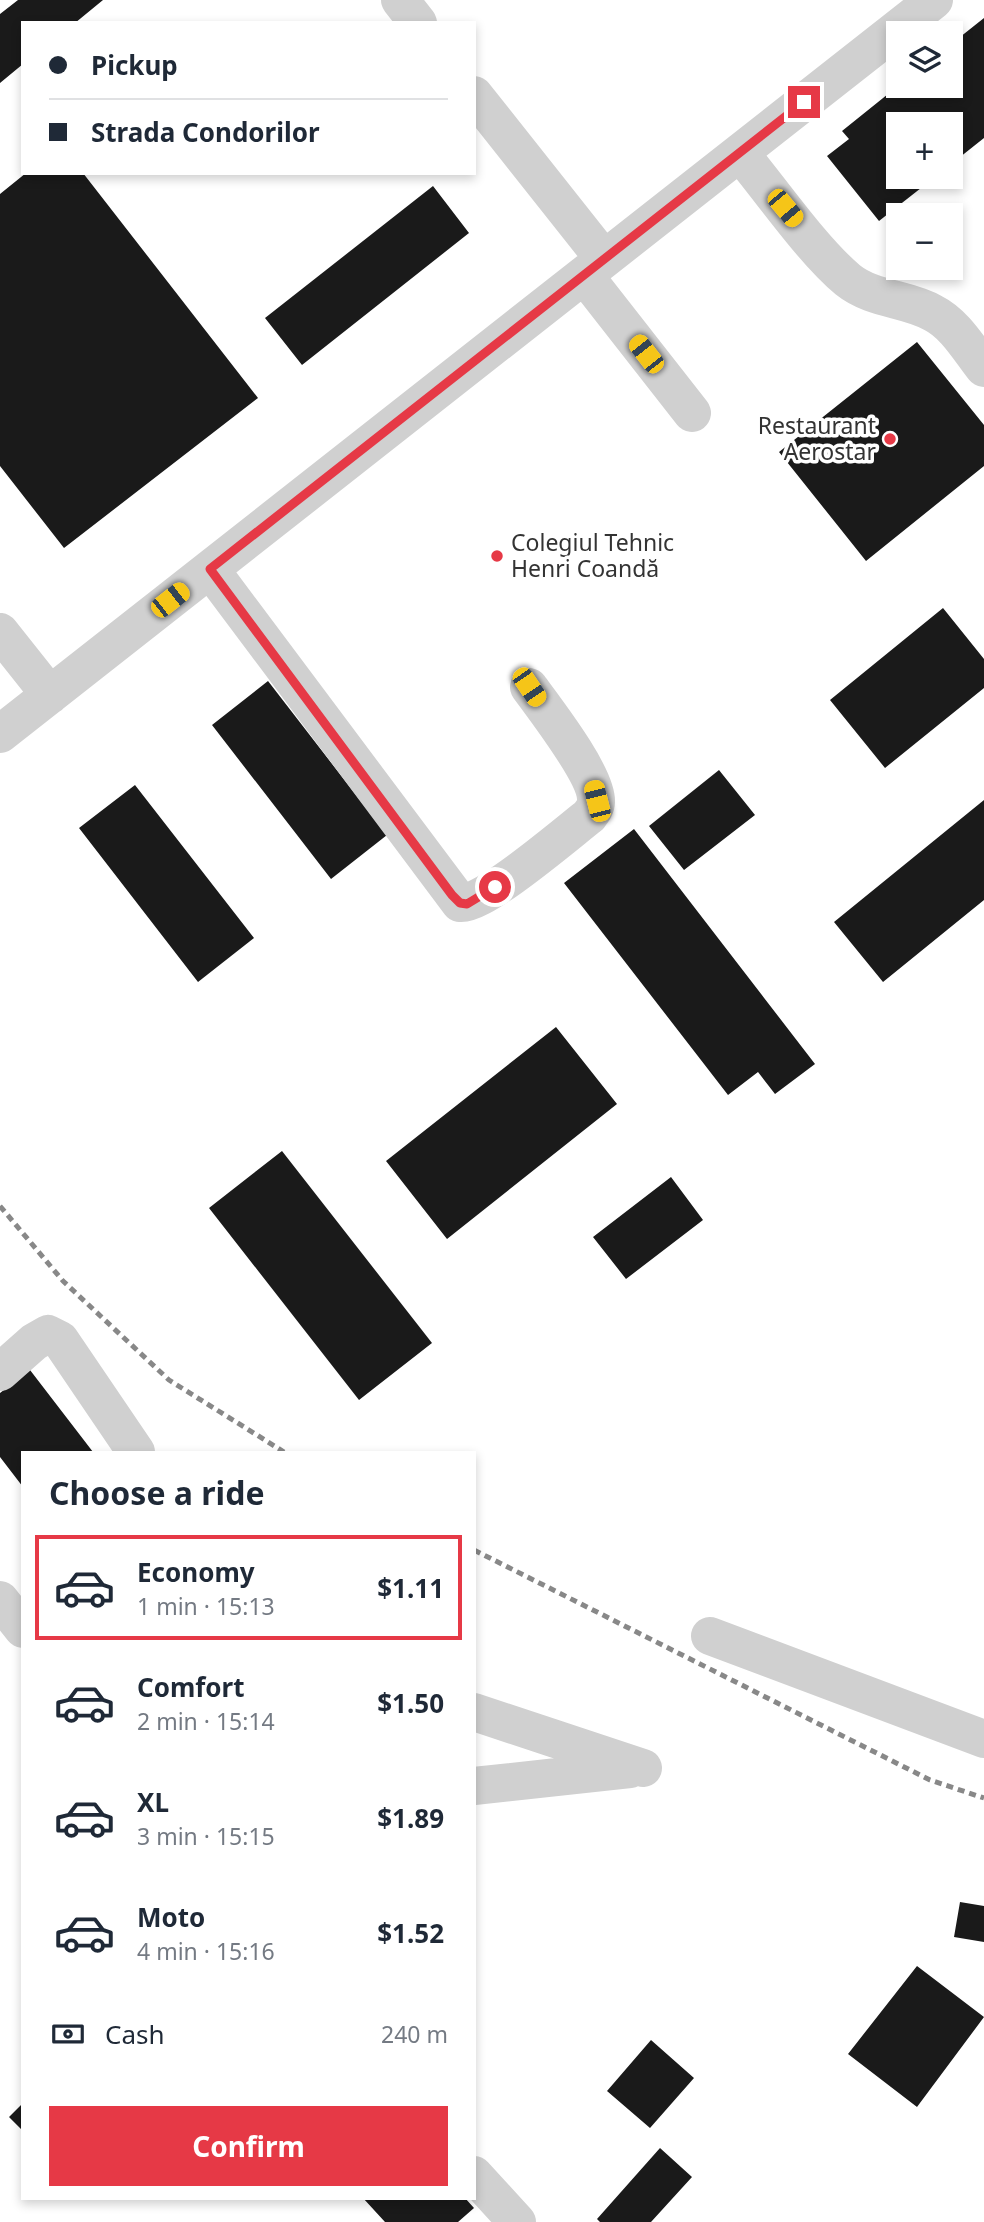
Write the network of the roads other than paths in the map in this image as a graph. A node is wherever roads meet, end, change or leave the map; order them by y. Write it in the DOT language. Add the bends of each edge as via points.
graph roads {
  1 [pos="400,0"];
  2 [pos="934,0"];
  3 [pos="416,21"];
  4 [pos="476,98"];
  5 [pos="740,153"];
  6 [pos="594,267"];
  7 [pos="984,368"];
  8 [pos="692,413"];
  9 [pos="210,569"];
  10 [pos="0,632"];
  11 [pos="529,687"];
  12 [pos="50,695"];
  13 [pos="0,734"];
  14 [pos="0,1372"];
  15 [pos="135,1451"];
  16 [pos="0,1600"];
  17 [pos="21,1626"];
  18 [pos="710,1636"];
  19 [pos="476,1714"];
  20 [pos="984,1739"];
  21 [pos="476,1786"];
  22 [pos="476,2177"];
  23 [pos="517,2222"];
  1 -- 3 [label="street"];
  2 -- 5 [label="street"];
  4 -- 6 [label="street"];
  5 -- 6 [label="street"];
  5 -- 7 [label="street" via="849,281 870,293 935,313"];
  6 -- 8 [label="street"];
  6 -- 9 [label="street"];
  9 -- 11 [label="street" via="460,903 474,902 495,887 589,816 597,801 585,768"];
  9 -- 12 [label="street"];
  10 -- 12 [label="street"];
  12 -- 13 [label="street"];
  14 -- 15 [label="street" via="48,1334 60,1340"];
  16 -- 17 [label="street"];
  18 -- 20 [label="street"];
  19 -- 21 [label="street" via="643,1768"];
  22 -- 23 [label="street"];
}
